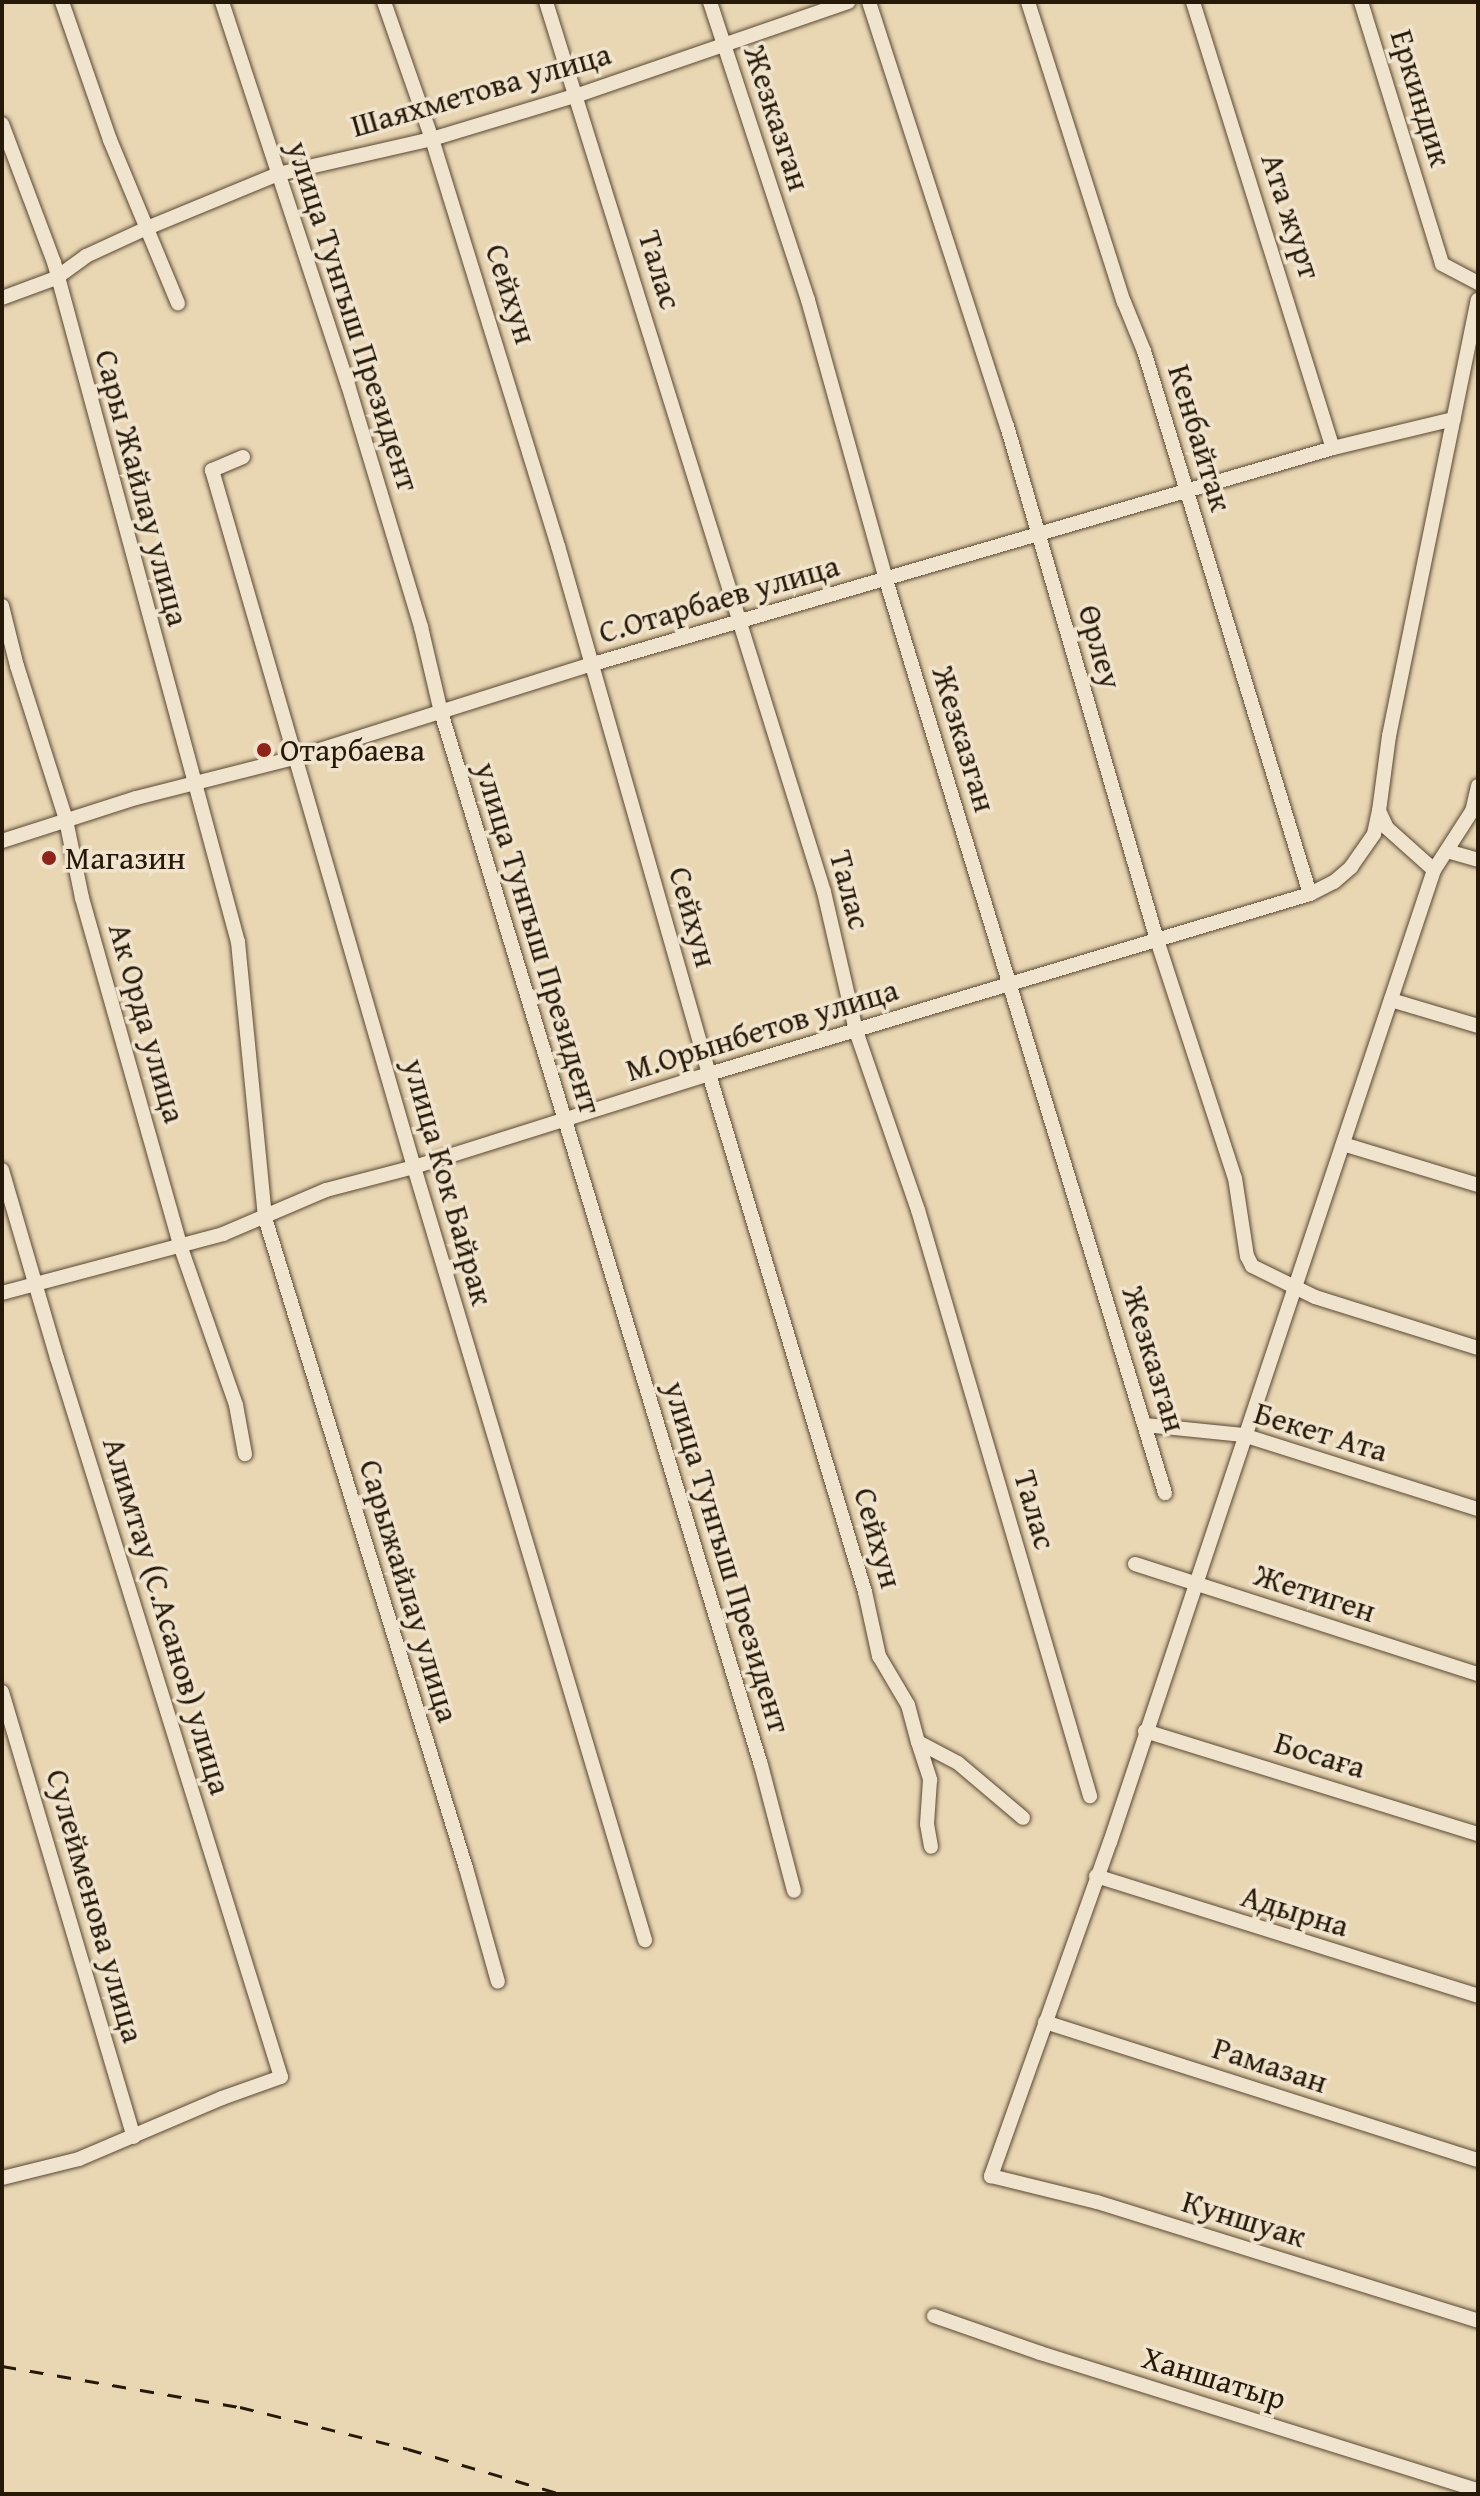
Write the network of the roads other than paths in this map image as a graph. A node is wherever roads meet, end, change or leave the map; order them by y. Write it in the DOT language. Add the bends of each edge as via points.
graph roads {
  1 [pos="62,2"];
  2 [pos="222,2"];
  3 [pos="384,2"];
  4 [pos="546,2"];
  5 [pos="710,2"];
  6 [pos="848,2"];
  7 [pos="869,2"];
  8 [pos="1028,2"];
  9 [pos="1193,2"];
  10 [pos="1361,2"];
  11 [pos="722,43"];
  12 [pos="578,95"];
  13 [pos="2,124"];
  14 [pos="432,139"];
  15 [pos="278,174"];
  16 [pos="147,228"];
  17 [pos="56,278"];
  18 [pos="1478,283"];
  19 [pos="2,298"];
  20 [pos="1478,300"];
  21 [pos="178,303"];
  22 [pos="1454,419"];
  23 [pos="1333,448"];
  24 [pos="243,457"];
  25 [pos="1186,490"];
  26 [pos="1038,534"];
  27 [pos="886,580"];
  28 [pos="2,606"];
  29 [pos="738,623"];
  30 [pos="593,664"];
  31 [pos="441,712"];
  32 [pos="294,758"];
  33 [pos="197,785"];
  34 [pos="1478,786"];
  35 [pos="1379,811"];
  36 [pos="66,820"];
  37 [pos="2,841"];
  38 [pos="1447,851"];
  39 [pos="1478,860"];
  40 [pos="219,869"];
  41 [pos="1434,870"];
  42 [pos="1310,894"];
  43 [pos="1157,940"];
  44 [pos="1010,984"];
  45 [pos="1391,1000"];
  46 [pos="1478,1026"];
  47 [pos="856,1031"];
  48 [pos="709,1074"];
  49 [pos="563,1120"];
  50 [pos="1343,1144"];
  51 [pos="414,1167"];
  52 [pos="2,1170"];
  53 [pos="1478,1185"];
  54 [pos="265,1218"];
  55 [pos="180,1245"];
  56 [pos="36,1282"];
  57 [pos="1294,1285"];
  58 [pos="2,1293"];
  59 [pos="1478,1348"];
  60 [pos="1145,1425"];
  61 [pos="1243,1435"];
  62 [pos="245,1454"];
  63 [pos="1165,1493"];
  64 [pos="1478,1509"];
  65 [pos="1135,1564"];
  66 [pos="1194,1583"];
  67 [pos="1478,1674"];
  68 [pos="2,1692"];
  69 [pos="1145,1731"];
  70 [pos="918,1742"];
  71 [pos="1090,1796"];
  72 [pos="1023,1818"];
  73 [pos="1478,1834"];
  74 [pos="931,1847"];
  75 [pos="1096,1876"];
  76 [pos="794,1891"];
  77 [pos="645,1940"];
  78 [pos="498,1982"];
  79 [pos="1478,1996"];
  80 [pos="1045,2022"];
  81 [pos="134,2137"];
  82 [pos="1478,2160"];
  83 [pos="2,2178"];
  84 [pos="934,2316"];
  85 [pos="1478,2321"];
  86 [pos="1478,2490"];
  1 -- 16 [label="street"];
  2 -- 15 [label="street, улица Тунгыш Президент"];
  3 -- 14 [label="street, Сейхун"];
  4 -- 12 [label="street, Талас"];
  5 -- 11 [label="street, Жезказган"];
  6 -- 11 [label="street, Шаяхметова улица"];
  7 -- 26 [label="street, Өрлеу"];
  8 -- 25 [label="street, Кенбайтак"];
  9 -- 23 [label="street, Ата журт"];
  10 -- 18 [label="street, Еркиндик" via="1442,264"];
  11 -- 12 [label="street, Шаяхметова улица"];
  11 -- 27 [label="street, Жезказган" via="808,300"];
  12 -- 14 [label="street, Шаяхметова улица"];
  12 -- 29 [label="street, Талас"];
  13 -- 17 [label="street, Сары Жайлау улица"];
  14 -- 15 [label="street, Шаяхметова улица"];
  14 -- 30 [label="street, Сейхун"];
  15 -- 16 [label="street, Шаяхметова улица"];
  15 -- 31 [label="street, улица Тунгыш Президент" via="357,415"];
  16 -- 17 [label="street, Шаяхметова улица" via="86,256"];
  16 -- 21 [label="street"];
  17 -- 19 [label="street, Шаяхметова улица"];
  17 -- 33 [label="street, Сары Жайлау улица"];
  20 -- 22 [label="street, М.Орынбетов улица"];
  22 -- 23 [label="street, С.Отарбаев улица"];
  22 -- 35 [label="street, М.Орынбетов улица" via="1389,736"];
  23 -- 25 [label="street, С.Отарбаев улица"];
  24 -- 32 [label="street, улица Кок Байрак" via="212,470"];
  25 -- 26 [label="street, С.Отарбаев улица"];
  25 -- 42 [label="street, Кенбайтак"];
  26 -- 27 [label="street, С.Отарбаев улица"];
  26 -- 43 [label="street, Өрлеу"];
  27 -- 29 [label="street, С.Отарбаев улица"];
  27 -- 44 [label="street, Жезказган"];
  28 -- 36 [label="street, Ак Орда улица"];
  29 -- 30 [label="street, С.Отарбаев улица"];
  29 -- 47 [label="street, Талас" via="824,892"];
  30 -- 31 [label="street, С.Отарбаев улица"];
  30 -- 48 [label="street, Сейхун"];
  31 -- 32 [label="street, С.Отарбаев улица"];
  31 -- 49 [label="street, улица Тунгыш Президент"];
  32 -- 33 [label="street, С.Отарбаев улица"];
  32 -- 51 [label="street, улица Кок Байрак"];
  33 -- 36 [label="street, С.Отарбаев улица"];
  33 -- 40 [label="street, Сары Жайлау улица"];
  34 -- 38 [label="street" via="1472,811"];
  35 -- 41 [label="street" via="1387,828"];
  35 -- 42 [label="street, М.Орынбетов улица" via="1374,834 1358,859 1334,882"];
  36 -- 37 [label="street, С.Отарбаев улица"];
  36 -- 55 [label="street, Ак Орда улица" via="82,898"];
  38 -- 39 [label="street"];
  38 -- 41 [label="street"];
  40 -- 54 [label="street, Сарыжайлау улица" via="246,995"];
  41 -- 45 [label="street"];
  42 -- 43 [label="street, М.Орынбетов улица"];
  43 -- 44 [label="street, М.Орынбетов улица"];
  43 -- 57 [label="street, Өрлеу" via="1235,1178 1247,1256 1252,1266"];
  44 -- 47 [label="street, М.Орынбетов улица"];
  44 -- 60 [label="street, Жезказган"];
  45 -- 46 [label="street"];
  45 -- 50 [label="street"];
  47 -- 48 [label="street, М.Орынбетов улица"];
  47 -- 71 [label="street, Талас" via="918,1210"];
  48 -- 49 [label="street, М.Орынбетов улица"];
  48 -- 70 [label="street, Сейхун" via="815,1417 879,1656 908,1705"];
  49 -- 51 [label="street, М.Орынбетов улица"];
  49 -- 76 [label="street, улица Тунгыш Президент" via="761,1765"];
  50 -- 53 [label="street"];
  50 -- 57 [label="street"];
  51 -- 54 [label="street, М.Орынбетов улица" via="326,1190"];
  51 -- 77 [label="street, улица Кок Байрак"];
  52 -- 56 [label="street, Алимтау (С.Асанов) улица"];
  54 -- 55 [label="street, М.Орынбетов улица"];
  54 -- 78 [label="street, Сарыжайлау улица"];
  55 -- 56 [label="street, М.Орынбетов улица"];
  55 -- 62 [label="street, Ак Орда улица" via="236,1405"];
  56 -- 58 [label="street, М.Орынбетов улица"];
  56 -- 81 [label="street, Алимтау (С.Асанов) улица" via="281,2077"];
  57 -- 59 [label="street, Өрлеу" via="1315,1297"];
  57 -- 61 [label="street"];
  60 -- 61 [label="street, Бекет Ата"];
  60 -- 63 [label="street, Жезказган"];
  61 -- 64 [label="street, Бекет Ата"];
  61 -- 66 [label="street"];
  65 -- 66 [label="street, Жетиген"];
  66 -- 67 [label="street, Жетиген"];
  66 -- 69 [label="street"];
  68 -- 81 [label="street, Сулейменова улица"];
  69 -- 73 [label="street, Босаға"];
  69 -- 75 [label="street"];
  70 -- 72 [label="street" via="958,1763"];
  70 -- 74 [label="street, Сейхун" via="930,1780"];
  75 -- 79 [label="street, Адырна"];
  75 -- 80 [label="street"];
  80 -- 82 [label="street, Рамазан"];
  80 -- 85 [label="street, Куншуак" via="991,2176 1097,2202"];
  81 -- 83 [label="street" via="79,2159"];
  84 -- 86 [label="street, Ханшатыр"];
}
